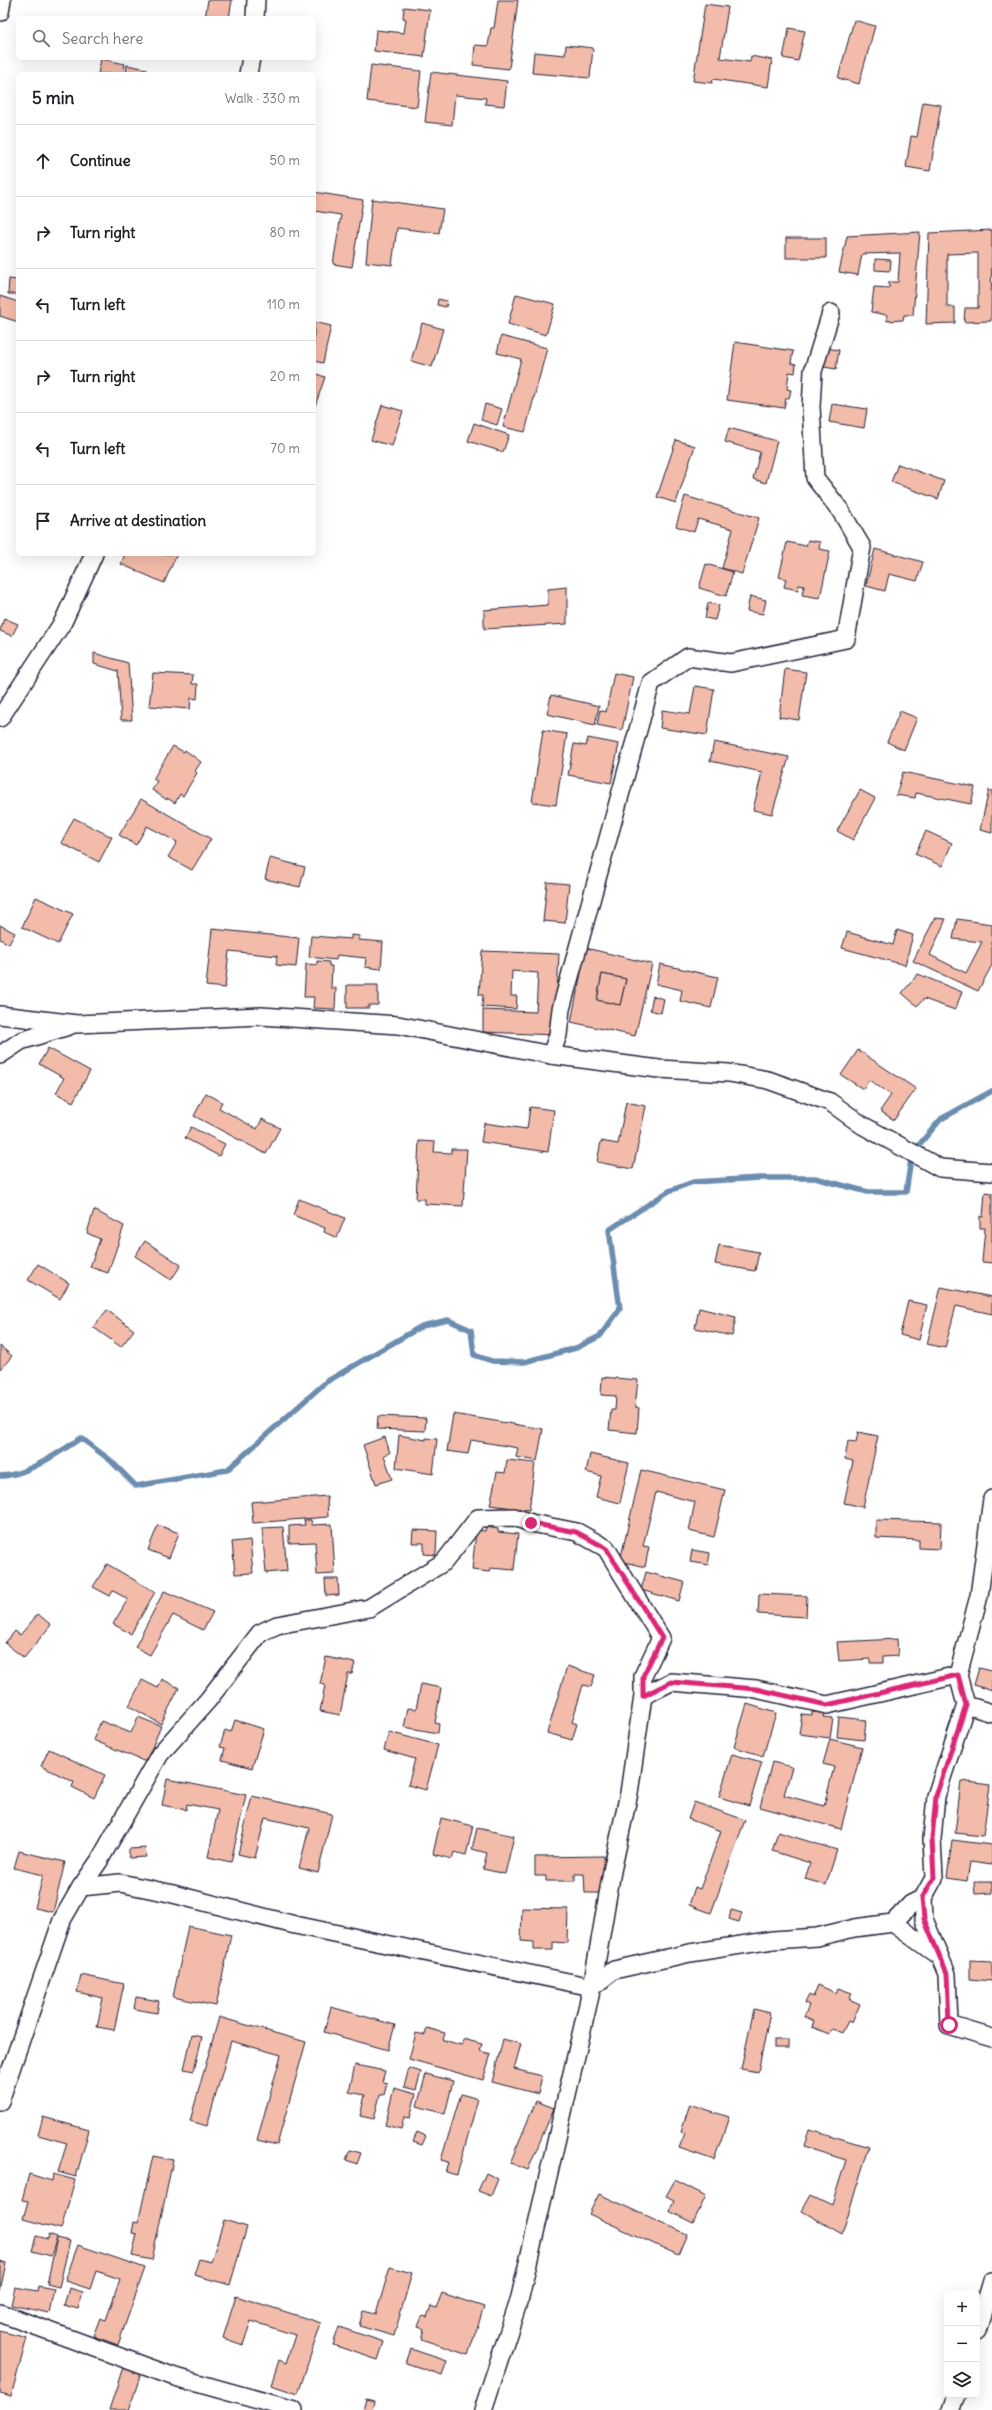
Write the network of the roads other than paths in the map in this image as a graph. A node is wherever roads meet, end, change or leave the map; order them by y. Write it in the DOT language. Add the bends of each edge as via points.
graph roads {
  1 [pos="2,0"];
  2 [pos="256,0"];
  3 [pos="0,12"];
  4 [pos="255,16"];
  5 [pos="251,60"];
  6 [pos="248,72"];
  7 [pos="831,313"];
  8 [pos="93,556"];
  9 [pos="0,718"];
  10 [pos="0,1015"];
  11 [pos="77,1024"];
  12 [pos="0,1055"];
  13 [pos="551,1055"];
  14 [pos="992,1172"];
  15 [pos="992,1499"];
  16 [pos="958,1675"];
  17 [pos="643,1696"];
  18 [pos="966,1705"];
  19 [pos="992,1713"];
  20 [pos="81,1887"];
  21 [pos="922,1898"];
  22 [pos="924,1919"];
  23 [pos="894,1923"];
  24 [pos="941,1957"];
  25 [pos="592,1987"];
  26 [pos="992,2038"];
  27 [pos="0,2101"];
  28 [pos="992,2281"];
  29 [pos="0,2313"];
  30 [pos="978,2326"];
  31 [pos="955,2398"];
  32 [pos="294,2410"];
  33 [pos="483,2410"];
  34 [pos="951,2410"];
  1 -- 3 [label="street"];
  2 -- 4 [label="street"];
  5 -- 6 [label="street"];
  7 -- 13 [label="street" via="813,371 811,439 815,478 840,510 862,547 846,639 731,663 688,657 652,683 561,1009 558,1035"];
  8 -- 9 [label="street" via="62,622"];
  10 -- 11 [label="street"];
  11 -- 12 [label="street" via="21,1041"];
  11 -- 13 [label="street" via="262,1016 398,1025"];
  13 -- 14 [label="street" via="659,1070 729,1073 768,1080 830,1102 862,1125 940,1168"];
  15 -- 16 [label="street" via="979,1596"];
  16 -- 17 [label="street" via="827,1705 756,1689 671,1682"];
  16 -- 18 [label="street"];
  17 -- 20 [label="street" via="643,1676 662,1638 606,1548 576,1532 514,1517 478,1518 444,1562 369,1608 277,1625 260,1633 208,1700 160,1754 99,1861"];
  17 -- 25 [label="street" via="629,1793 612,1871"];
  18 -- 19 [label="street"];
  18 -- 21 [label="street" via="936,1796 932,1839 934,1878"];
  20 -- 25 [label="street" via="120,1883 295,1925"];
  20 -- 27 [label="street" via="62,1920"];
  21 -- 22 [label="street"];
  21 -- 23 [label="street" via="911,1904"];
  22 -- 23 [label="street"];
  22 -- 24 [label="street"];
  23 -- 24 [label="street"];
  23 -- 25 [label="street" via="854,1928 817,1937 773,1940 690,1953 614,1970"];
  24 -- 26 [label="street" via="947,1974 949,2025"];
  25 -- 33 [label="street" via="520,2297"];
  28 -- 30 [label="street"];
  29 -- 32 [label="street" via="172,2376"];
  31 -- 34 [label="street"];
}
